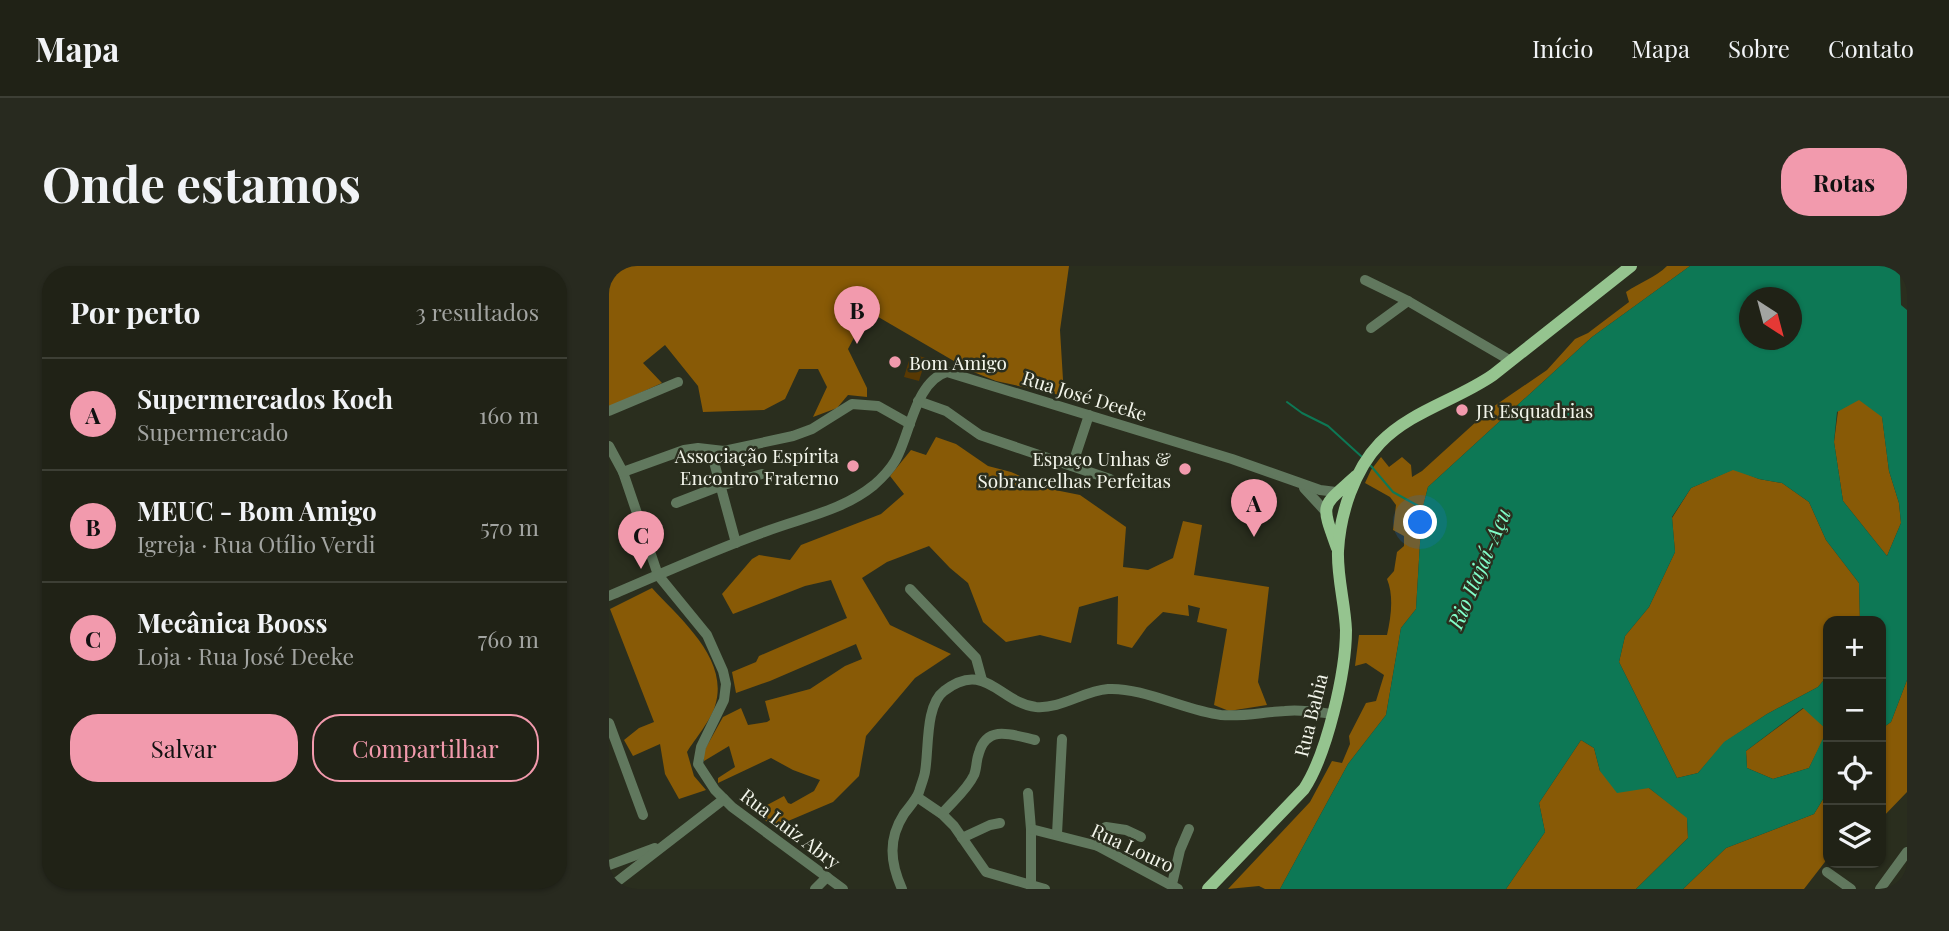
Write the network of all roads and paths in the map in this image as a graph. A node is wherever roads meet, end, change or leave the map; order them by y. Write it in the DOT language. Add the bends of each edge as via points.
graph roads {
  1 [pos="1632,266"];
  2 [pos="1365,280"];
  3 [pos="1408,302"];
  4 [pos="1371,328"];
  5 [pos="1510,361"];
  6 [pos="678,382"];
  7 [pos="918,401"];
  8 [pos="609,411"];
  9 [pos="1089,415"];
  10 [pos="910,424"];
  11 [pos="609,446"];
  12 [pos="711,451"];
  13 [pos="1366,462"];
  14 [pos="1072,466"];
  15 [pos="623,472"];
  16 [pos="762,474"];
  17 [pos="1110,479"];
  18 [pos="1298,483"];
  19 [pos="720,486"];
  20 [pos="1336,492"];
  21 [pos="1349,500"];
  22 [pos="676,503"];
  23 [pos="1327,513"];
  24 [pos="1343,517"];
  25 [pos="736,543"];
  26 [pos="1338,552"];
  27 [pos="658,575"];
  28 [pos="910,589"];
  29 [pos="609,596"];
  30 [pos="982,680"];
  31 [pos="1332,714"];
  32 [pos="609,723"];
  33 [pos="1062,739"];
  34 [pos="1035,740"];
  35 [pos="1028,793"];
  36 [pos="917,797"];
  37 [pos="724,799"];
  38 [pos="941,814"];
  39 [pos="643,815"];
  40 [pos="1000,823"];
  41 [pos="1031,828"];
  42 [pos="1189,829"];
  43 [pos="1057,834"];
  44 [pos="1141,837"];
  45 [pos="963,838"];
  46 [pos="665,845"];
  47 [pos="1098,846"];
  48 [pos="1907,852"];
  49 [pos="609,865"];
  50 [pos="1827,872"];
  51 [pos="827,877"];
  52 [pos="1029,887"];
  53 [pos="1175,887"];
  54 [pos="609,888"];
  55 [pos="815,889"];
  56 [pos="843,889"];
  57 [pos="902,889"];
  58 [pos="1045,889"];
  59 [pos="1208,889"];
  60 [pos="1851,889"];
  61 [pos="1879,889"];
  1 -- 5 [label="main road, Rua Bahia"];
  2 -- 3 [label="street"];
  3 -- 4 [label="street"];
  3 -- 5 [label="street"];
  5 -- 13 [label="main road, Rua Bahia" via="1476,387 1406,421 1385,437"];
  6 -- 8 [label="street"];
  7 -- 9 [label="street, Rua José Deeke" via="932,380 947,372"];
  7 -- 10 [label="street, Rua José Deeke"];
  7 -- 14 [label="street" via="946,411 981,435"];
  9 -- 14 [label="street"];
  9 -- 18 [label="street, Rua José Deeke"];
  10 -- 12 [label="street" via="878,406 852,404 804,433"];
  10 -- 25 [label="street, Rua José Deeke" via="887,473 863,493 834,509"];
  11 -- 15 [label="street"];
  12 -- 15 [label="street" via="684,450"];
  12 -- 19 [label="street"];
  13 -- 20 [label="main road, Rua Bahia"];
  13 -- 21 [label="main road, Rua Bahia"];
  14 -- 17 [label="street"];
  15 -- 27 [label="street"];
  16 -- 19 [label="street"];
  18 -- 20 [label="street, Rua José Deeke"];
  18 -- 23 [label="street, Rua José Deeke"];
  19 -- 22 [label="street"];
  19 -- 25 [label="street"];
  20 -- 21 [label="main road"];
  20 -- 23 [label="main road, Rua Bahia" via="1328,500"];
  21 -- 24 [label="main road, Rua Bahia"];
  23 -- 24 [label="main road"];
  23 -- 26 [label="main road, Rua Bahia"];
  24 -- 26 [label="main road, Rua Bahia"];
  25 -- 27 [label="street, Rua José Deeke"];
  26 -- 31 [label="main road, Rua Bahia" via="1346,631"];
  27 -- 29 [label="street, Rua José Deeke"];
  27 -- 37 [label="street, Rua Luiz Abry" via="708,635 723,671 724,700 701,747 698,764"];
  28 -- 30 [label="street" via="976,658"];
  30 -- 31 [label="street" via="1035,707 1108,689 1220,715 1289,710"];
  30 -- 36 [label="street" via="956,684 940,694 933,708 925,773"];
  31 -- 59 [label="main road, Rua Bahia" via="1322,754 1304,789"];
  32 -- 39 [label="street"];
  33 -- 43 [label="street"];
  34 -- 38 [label="street" via="1004,733 986,738 970,782"];
  35 -- 41 [label="street"];
  36 -- 38 [label="street"];
  36 -- 57 [label="street" via="891,846"];
  37 -- 46 [label="street"];
  37 -- 51 [label="street, Rua Luiz Abry"];
  38 -- 45 [label="street"];
  40 -- 45 [label="street"];
  41 -- 43 [label="street, Rua Louro"];
  41 -- 52 [label="street"];
  42 -- 53 [label="street" via="1180,850"];
  43 -- 47 [label="street, Rua Louro"];
  44 -- 47 [label="street" via="1106,827"];
  45 -- 52 [label="street" via="986,872"];
  46 -- 49 [label="street"];
  46 -- 54 [label="street"];
  47 -- 53 [label="street, Rua Louro"];
  48 -- 61 [label="street"];
  50 -- 60 [label="street"];
  51 -- 55 [label="street"];
  51 -- 56 [label="street, Rua Luiz Abry"];
  52 -- 58 [label="street"];
}
